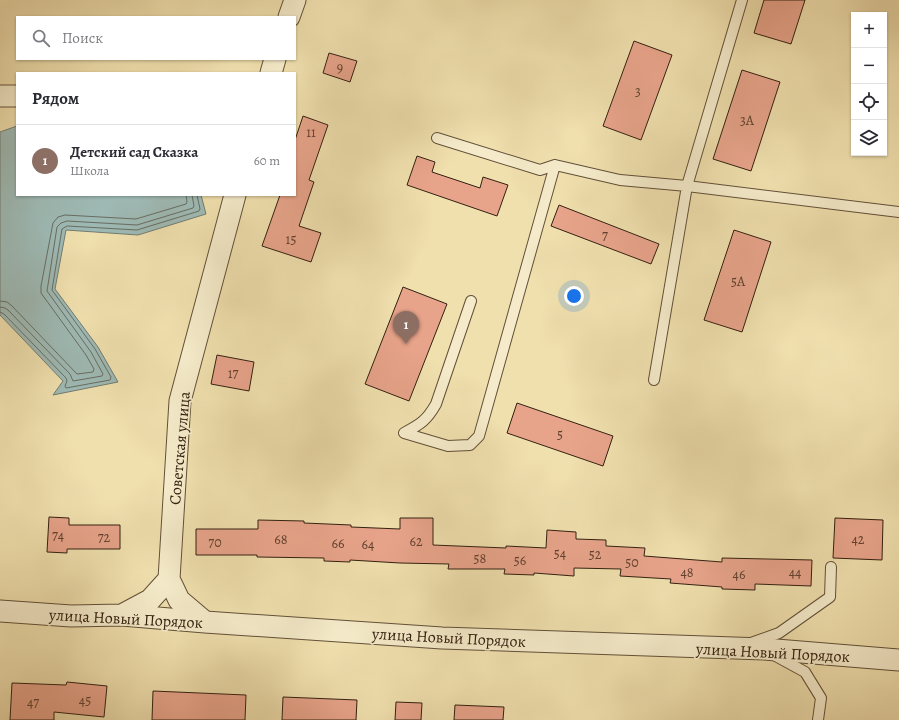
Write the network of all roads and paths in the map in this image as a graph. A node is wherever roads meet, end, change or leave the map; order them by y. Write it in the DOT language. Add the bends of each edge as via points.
graph roads {
  1 [pos="295,0"];
  2 [pos="742,0"];
  3 [pos="289,16"];
  4 [pos="275,60"];
  5 [pos="270,72"];
  6 [pos="0,96"];
  7 [pos="16,96"];
  8 [pos="437,138"];
  9 [pos="555,165"];
  10 [pos="686,186"];
  11 [pos="235,196"];
  12 [pos="899,212"];
  13 [pos="471,301"];
  14 [pos="654,380"];
  15 [pos="831,567"];
  16 [pos="169,580"];
  17 [pos="0,611"];
  18 [pos="122,615"];
  19 [pos="205,622"];
  20 [pos="706,648"];
  21 [pos="764,650"];
  22 [pos="899,660"];
  23 [pos="818,720"];
  1 -- 3 [label="street"];
  2 -- 10 [label="lane"];
  4 -- 5 [label="street"];
  6 -- 7 [label="street"];
  8 -- 9 [label="lane" via="540,170"];
  9 -- 10 [label="lane" via="620,180"];
  9 -- 13 [label="lane" via="478,436 470,445 448,446 404,433 429,416 436,404"];
  10 -- 12 [label="lane"];
  10 -- 14 [label="lane"];
  11 -- 16 [label="street, Советская улица" via="180,401"];
  15 -- 20 [label="lane" via="830,597 779,633 750,643"];
  16 -- 18 [label="street" via="150,600"];
  16 -- 19 [label="street" via="180,600"];
  17 -- 18 [label="street, улица Новый Порядок" via="71,616"];
  18 -- 19 [label="street, улица Новый Порядок"];
  19 -- 20 [label="street, улица Новый Порядок" via="442,638"];
  20 -- 21 [label="street, улица Новый Порядок"];
  21 -- 22 [label="street, улица Новый Порядок"];
  21 -- 23 [label="lane" via="805,672 821,698"];
}
